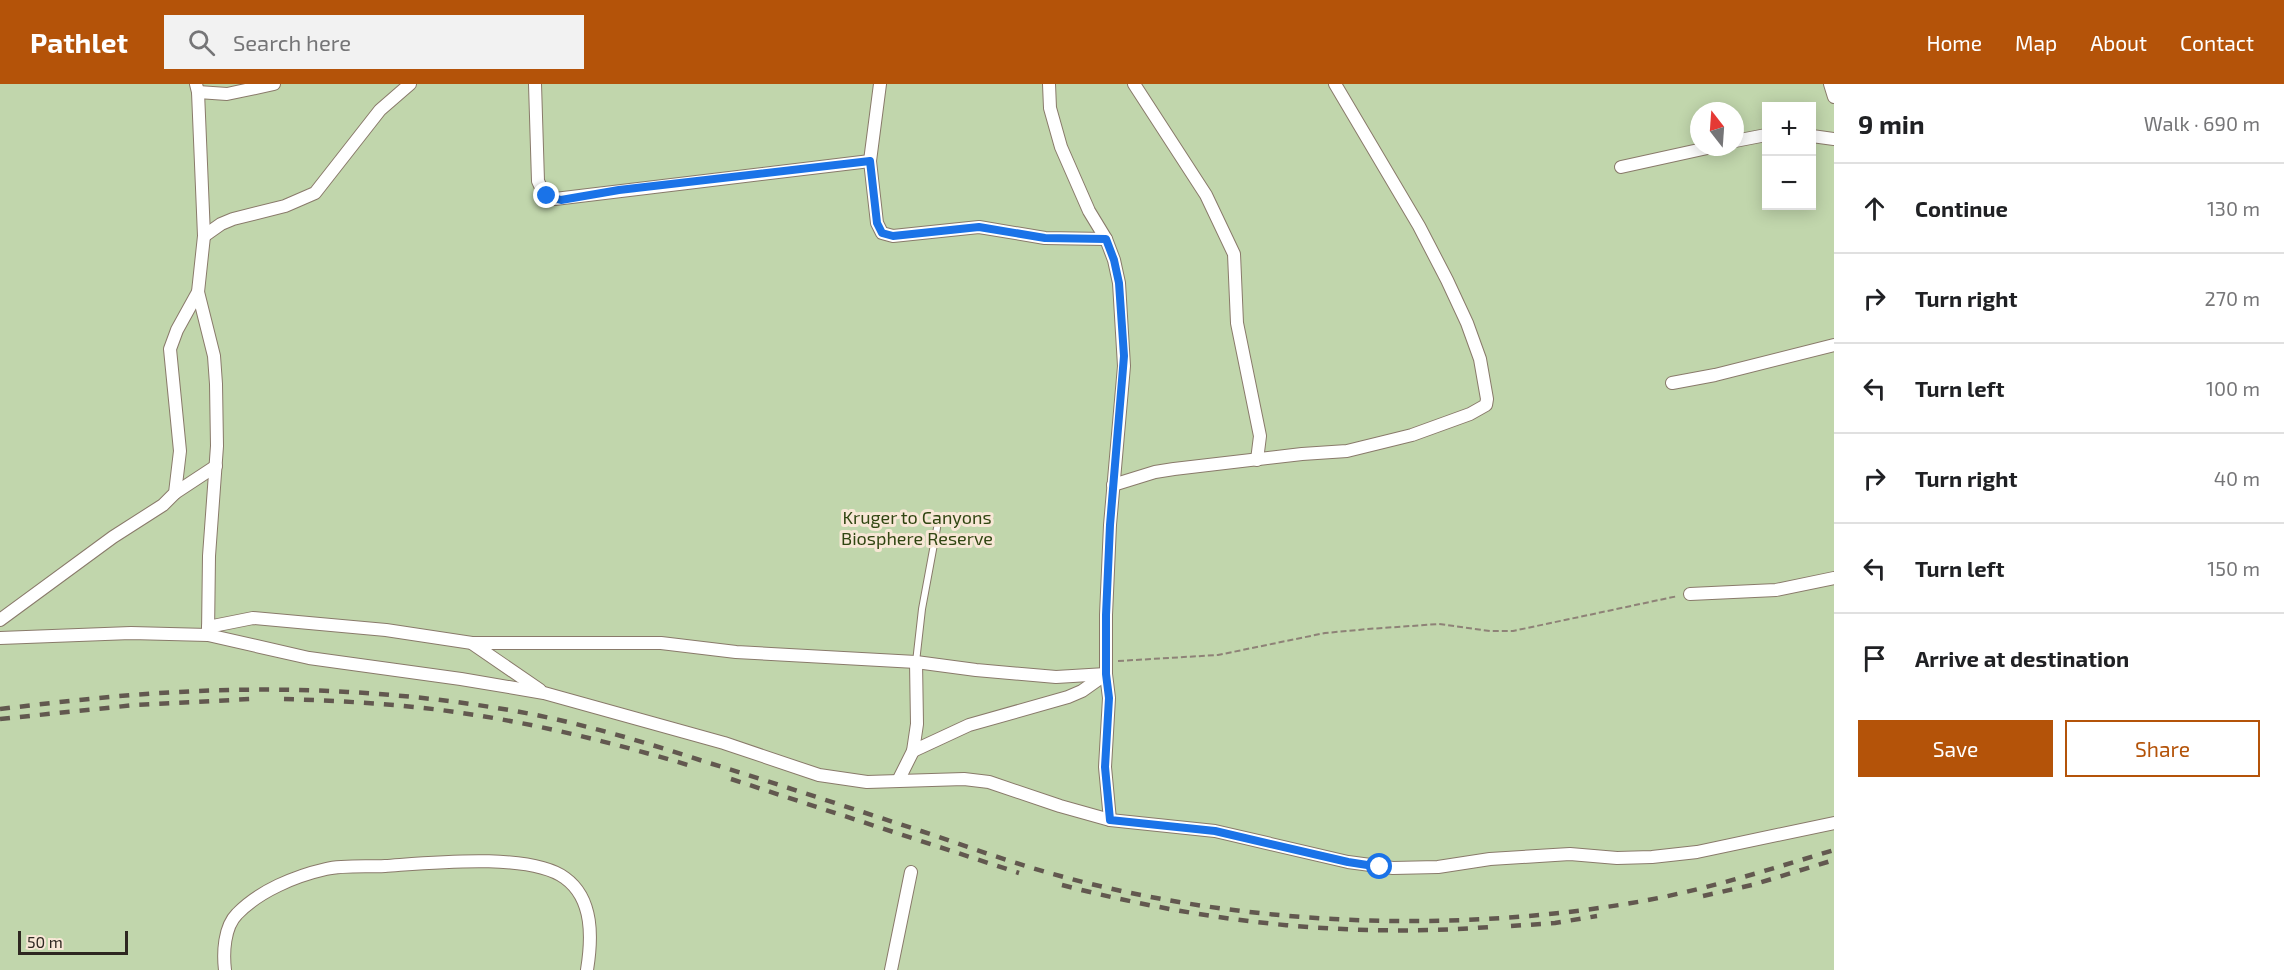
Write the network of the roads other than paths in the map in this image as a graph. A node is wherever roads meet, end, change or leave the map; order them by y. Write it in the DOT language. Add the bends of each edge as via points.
graph roads {
  1 [pos="274,84"];
  2 [pos="410,84"];
  3 [pos="535,84"];
  4 [pos="880,84"];
  5 [pos="1049,84"];
  6 [pos="1134,84"];
  7 [pos="1335,84"];
  8 [pos="1830,84"];
  9 [pos="197,88"];
  10 [pos="1834,97"];
  11 [pos="1762,136"];
  12 [pos="1816,137"];
  13 [pos="1744,139"];
  14 [pos="1834,139"];
  15 [pos="1690,152"];
  16 [pos="870,161"];
  17 [pos="1621,167"];
  18 [pos="204,236"];
  19 [pos="1106,239"];
  20 [pos="198,292"];
  21 [pos="1834,345"];
  22 [pos="1672,383"];
  23 [pos="1257,460"];
  24 [pos="216,466"];
  25 [pos="1113,485"];
  26 [pos="176,493"];
  27 [pos="937,528"];
  28 [pos="1834,578"];
  29 [pos="1690,594"];
  30 [pos="0,620"];
  31 [pos="208,631"];
  32 [pos="0,638"];
  33 [pos="472,643"];
  34 [pos="916,662"];
  35 [pos="1106,668"];
  36 [pos="544,693"];
  37 [pos="913,752"];
  38 [pos="899,780"];
  39 [pos="1110,820"];
  40 [pos="1834,823"];
  41 [pos="911,872"];
  42 [pos="225,970"];
  43 [pos="586,970"];
  44 [pos="891,970"];
  1 -- 9 [label="street" via="227,94"];
  2 -- 18 [label="street" via="380,110 315,193 285,206 233,219"];
  3 -- 16 [label="street" via="538,181 543,192 555,199"];
  4 -- 16 [label="street"];
  5 -- 19 [label="street" via="1050,108 1067,165"];
  6 -- 23 [label="street" via="1206,195 1234,254 1237,322 1260,436"];
  7 -- 23 [label="street" via="1447,280 1480,359 1487,402 1480,410 1412,435 1347,452"];
  8 -- 10 [label="street"];
  9 -- 18 [label="street"];
  11 -- 13 [label="street"];
  12 -- 14 [label="street"];
  15 -- 17 [label="street"];
  16 -- 19 [label="street" via="877,223 887,235 979,227 1038,238"];
  18 -- 20 [label="street"];
  19 -- 25 [label="street" via="1119,283 1124,356"];
  20 -- 24 [label="street" via="214,356"];
  20 -- 26 [label="street" via="170,349 180,451"];
  21 -- 22 [label="street"];
  23 -- 25 [label="street" via="1165,471"];
  24 -- 26 [label="street"];
  24 -- 31 [label="street" via="208,567"];
  25 -- 35 [label="street"];
  26 -- 30 [label="street"];
  27 -- 34 [label="lane"];
  28 -- 29 [label="street" via="1776,590"];
  31 -- 32 [label="street"];
  31 -- 33 [label="street" via="254,618 386,630"];
  31 -- 36 [label="street" via="309,658"];
  33 -- 34 [label="street" via="661,643 736,652"];
  33 -- 36 [label="street"];
  34 -- 35 [label="street" via="1056,677"];
  34 -- 37 [label="street"];
  35 -- 37 [label="street" via="1082,692 969,725"];
  35 -- 39 [label="street" via="1109,698 1105,778"];
  36 -- 38 [label="street" via="819,774 848,781"];
  37 -- 38 [label="street"];
  38 -- 39 [label="street" via="990,782"];
  39 -- 40 [label="street" via="1215,831 1348,862 1393,868 1570,854 1652,857 1697,852"];
  41 -- 44 [label="street"];
  42 -- 43 [label="street" via="227,933 235,915 290,880 327,869 449,862 512,862 544,868 564,877 576,888 590,920"];
}
